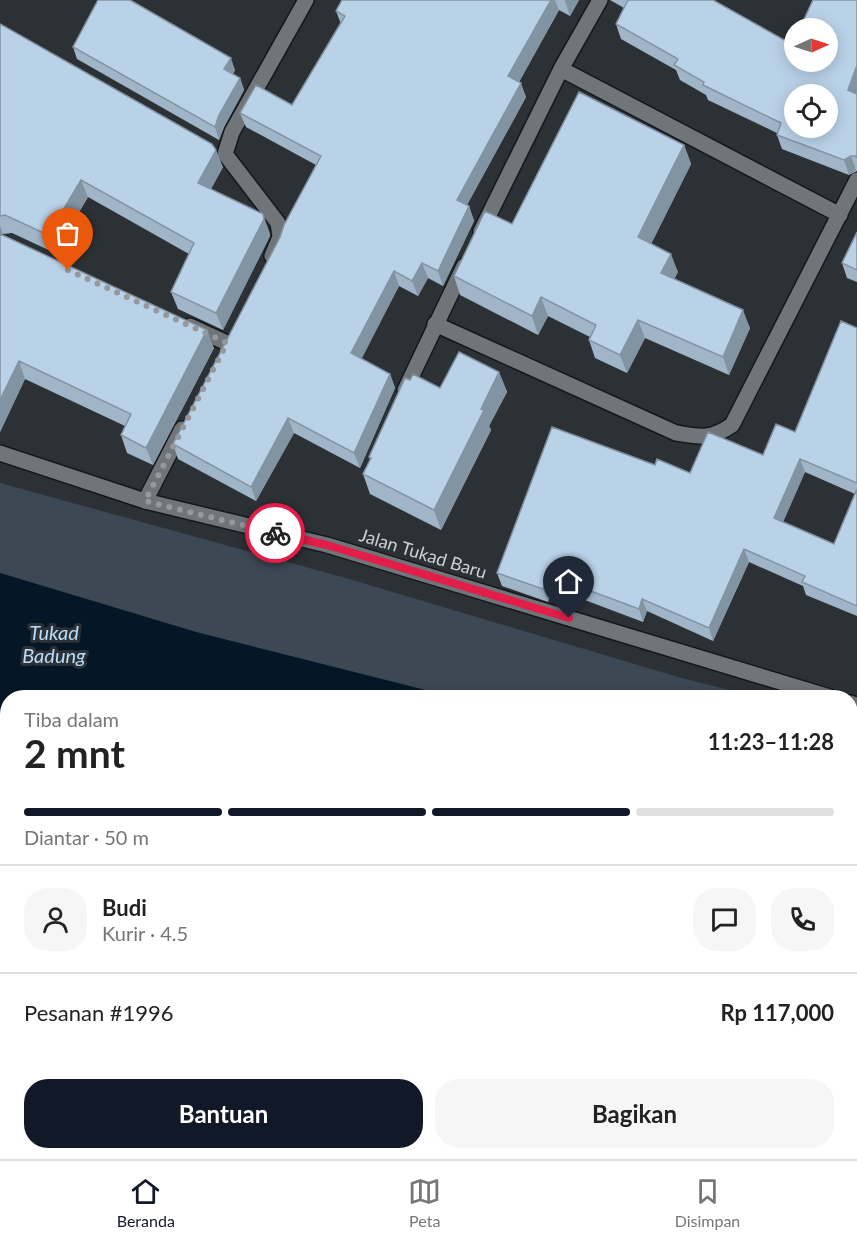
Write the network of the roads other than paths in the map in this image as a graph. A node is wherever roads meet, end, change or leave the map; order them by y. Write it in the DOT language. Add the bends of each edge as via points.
graph roads {
  1 [pos="306,0"];
  2 [pos="600,0"];
  3 [pos="561,69"];
  4 [pos="857,180"];
  5 [pos="840,215"];
  6 [pos="267,266"];
  7 [pos="175,319"];
  8 [pos="435,324"];
  9 [pos="227,344"];
  10 [pos="398,407"];
  11 [pos="189,417"];
  12 [pos="0,453"];
  13 [pos="145,501"];
  14 [pos="807,690"];
  1 -- 6 [label="street" via="220,151 278,223 280,237"];
  2 -- 3 [label="street"];
  3 -- 5 [label="street"];
  3 -- 8 [label="street"];
  4 -- 5 [label="street"];
  5 -- 8 [label="street" via="732,425 705,438 676,433"];
  7 -- 9 [label="street"];
  8 -- 10 [label="street"];
  11 -- 13 [label="street"];
  12 -- 13 [label="street, Jalan Tukad Baru"];
  13 -- 14 [label="street, Jalan Tukad Baru" via="327,545"];
}
